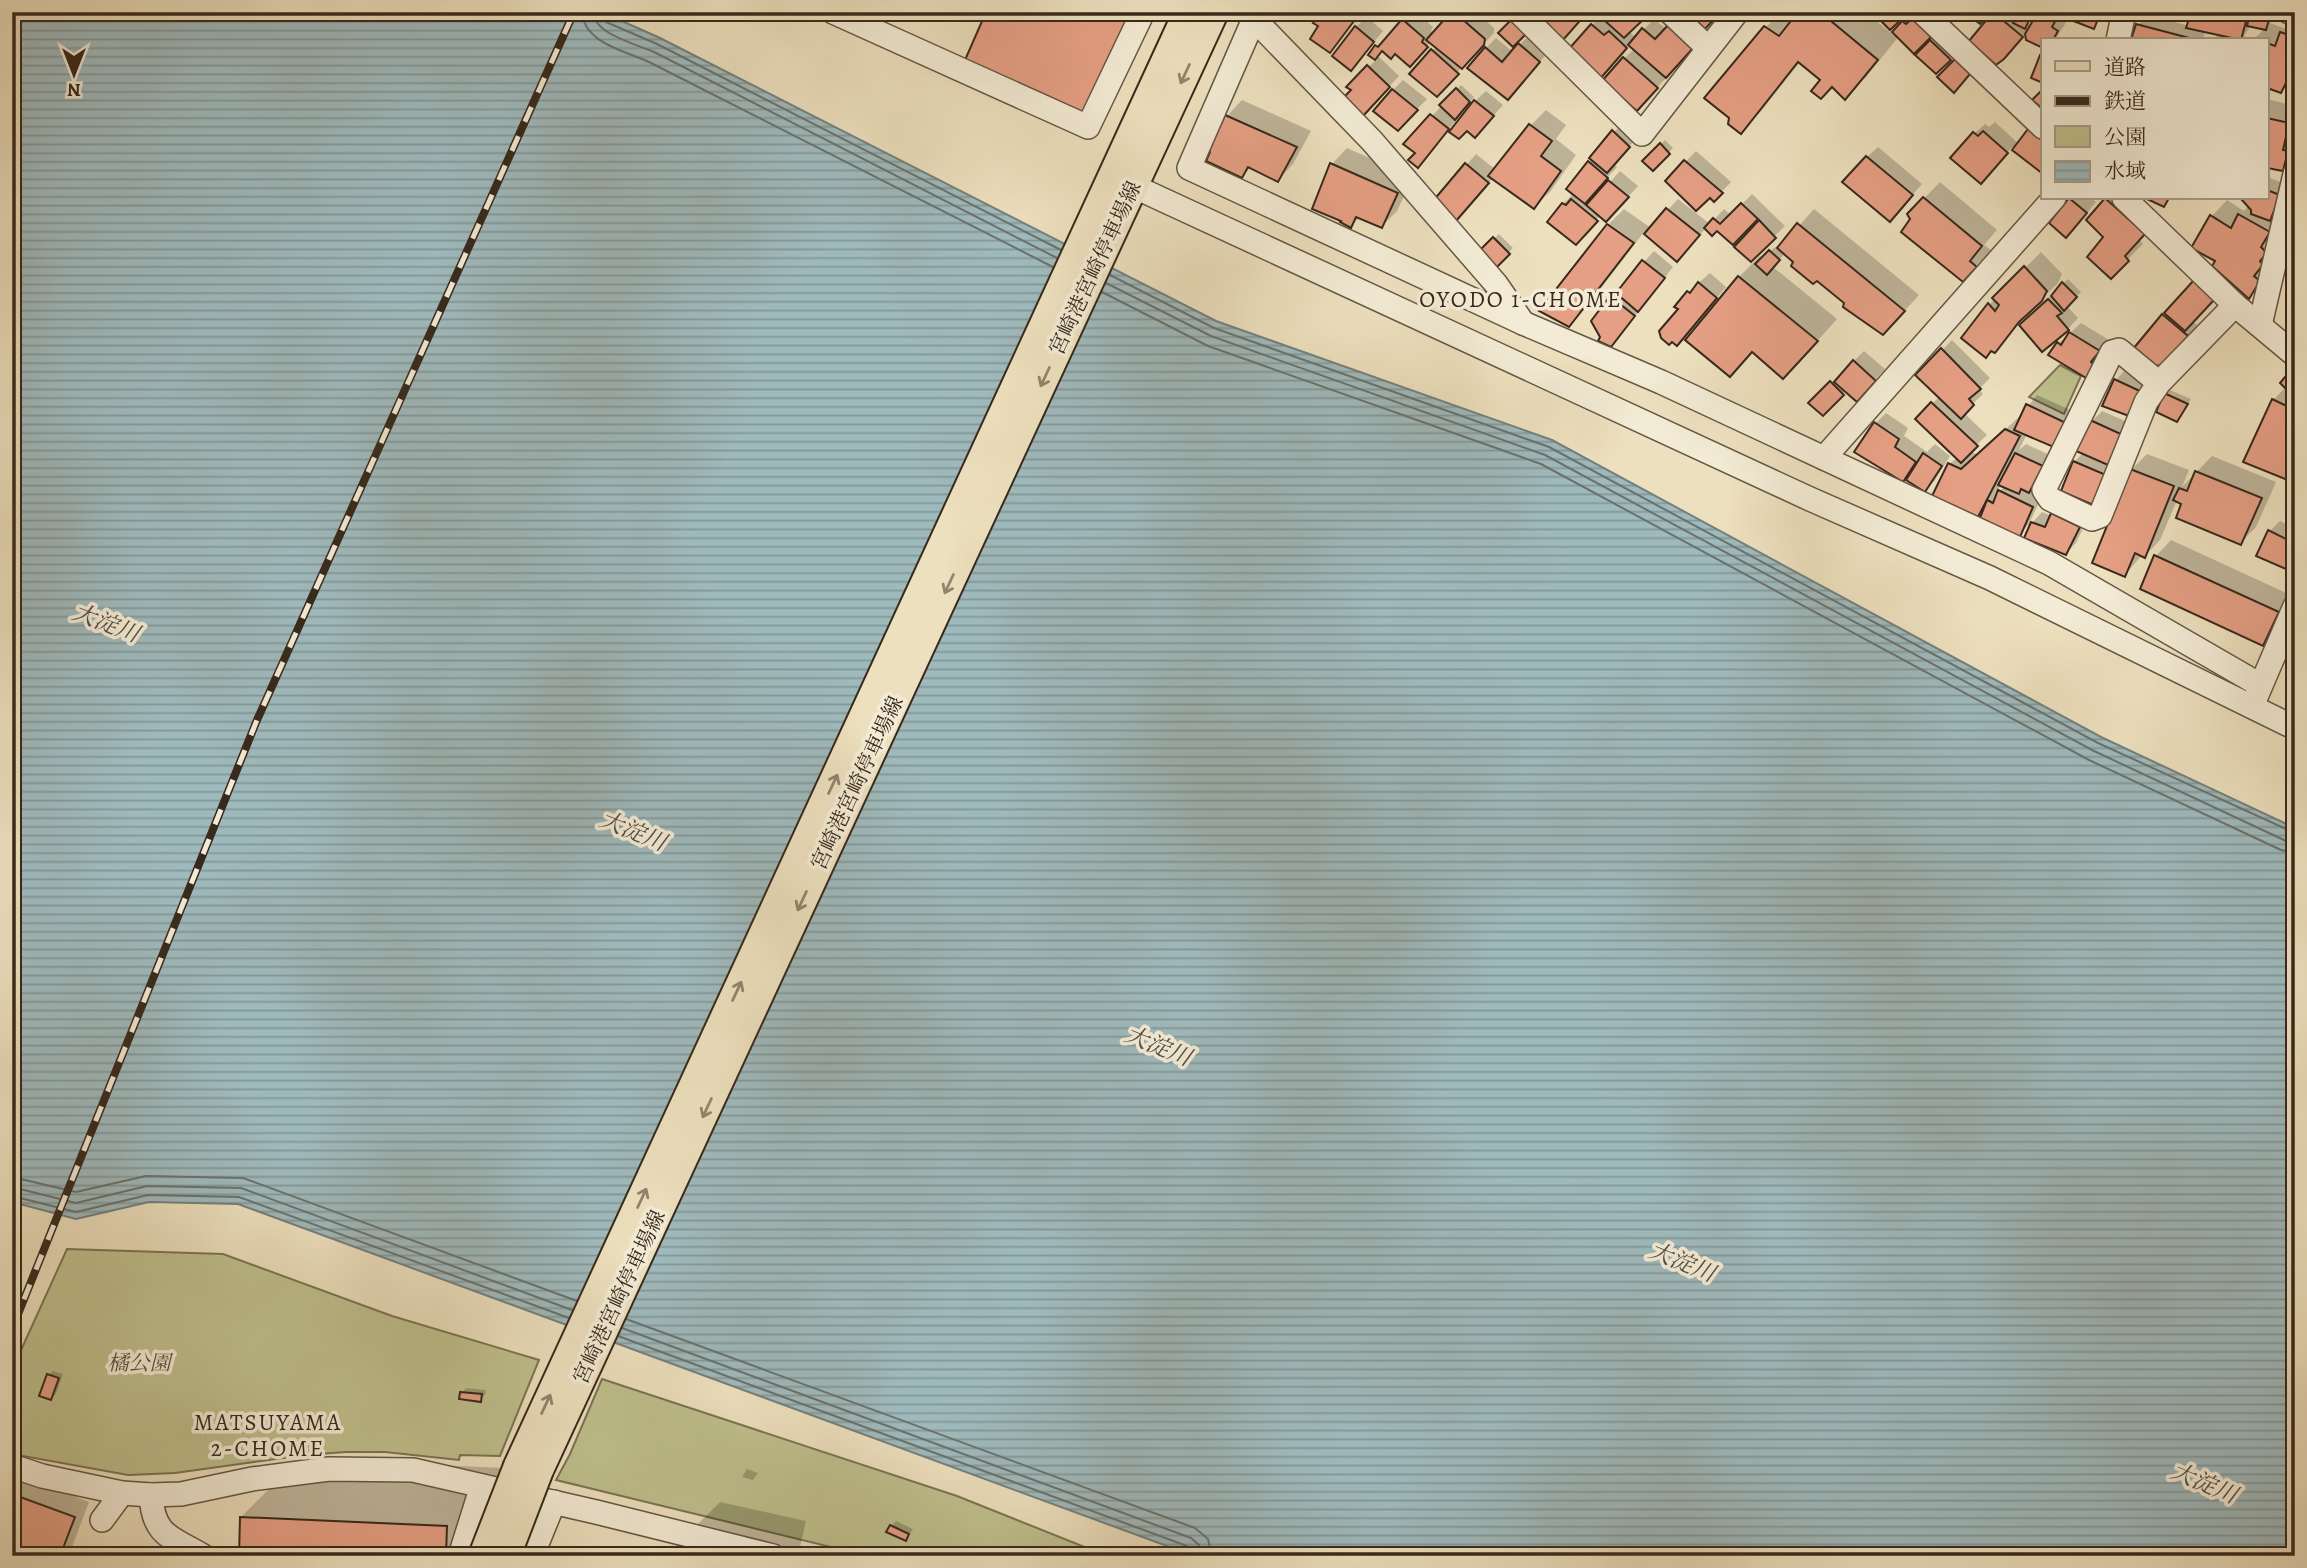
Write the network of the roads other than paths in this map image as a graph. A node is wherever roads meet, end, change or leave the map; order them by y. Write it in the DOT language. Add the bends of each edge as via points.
graph roads {
  1 [pos="833,12"];
  2 [pos="1143,12"];
  3 [pos="1188,12"];
  4 [pos="1214,12"];
  5 [pos="1519,12"];
  6 [pos="1670,12"];
  7 [pos="1737,12"];
  8 [pos="1922,12"];
  9 [pos="2124,12"];
  10 [pos="2288,12"];
  11 [pos="2295,13"];
  12 [pos="1256,16"];
  13 [pos="2118,38"];
  14 [pos="1709,48"];
  15 [pos="2041,125"];
  16 [pos="2295,174"];
  17 [pos="1121,195"];
  18 [pos="2052,200"];
  19 [pos="2126,200"];
  20 [pos="2235,305"];
  21 [pos="1523,323"];
  22 [pos="2260,325"];
  23 [pos="2295,355"];
  24 [pos="2159,383"];
  25 [pos="1824,458"];
  26 [pos="2295,606"];
  27 [pos="2256,696"];
  28 [pos="2295,727"];
  29 [pos="12,1466"];
  30 [pos="482,1486"];
  31 [pos="122,1493"];
  32 [pos="151,1494"];
  33 [pos="554,1502"];
  34 [pos="102,1520"];
  35 [pos="771,1555"];
  36 [pos="203,1556"];
  37 [pos="460,1556"];
  38 [pos="483,1556"];
  39 [pos="506,1556"];
  40 [pos="532,1556"];
  1 -- 2 [label="street" via="1088,127"];
  3 -- 17 [label="main road, 宮崎港宮崎停車場線"];
  4 -- 17 [label="main road, 宮崎港宮崎停車場線, one-way"];
  5 -- 14 [label="street" via="1643,134"];
  6 -- 14 [label="street"];
  7 -- 14 [label="street"];
  8 -- 15 [label="street"];
  9 -- 13 [label="street"];
  10 -- 11 [label="street"];
  12 -- 21 [label="street" via="1373,141 1496,284"];
  12 -- 21 [label="street" via="1189,168"];
  16 -- 22 [label="street"];
  17 -- 27 [label="street"];
  38 -- 17 [label="main road, 宮崎港宮崎停車場線, one-way, bridge" via="518,1466"];
  17 -- 39 [label="main road, 宮崎港宮崎停車場線, one-way, bridge" via="539,1470"];
  18 -- 25 [label="street"];
  19 -- 20 [label="street"];
  20 -- 22 [label="street"];
  20 -- 24 [label="street"];
  21 -- 25 [label="street"];
  22 -- 23 [label="street"];
  24 -- 24 [label="street" via="2146,402 2100,516 2092,519 2050,499 2044,491 2112,352 2119,350"];
  25 -- 27 [label="street" via="2049,564"];
  26 -- 27 [label="street"];
  27 -- 28 [label="street"];
  29 -- 31 [label="street"];
  30 -- 32 [label="street" via="413,1471 329,1469 181,1494"];
  30 -- 33 [label="street"];
  30 -- 37 [label="street"];
  31 -- 32 [label="street"];
  31 -- 34 [label="street"];
  32 -- 36 [label="street" via="159,1530"];
  33 -- 35 [label="street"];
  33 -- 40 [label="street"];
}
